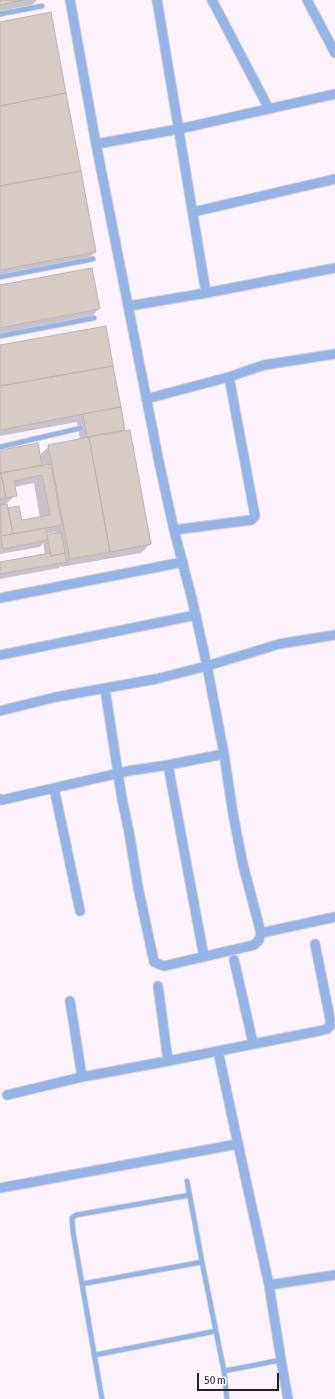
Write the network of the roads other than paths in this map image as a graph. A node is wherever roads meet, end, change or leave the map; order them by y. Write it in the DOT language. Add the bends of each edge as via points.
graph roads {
  1 [pos="70,0"];
  2 [pos="157,0"];
  3 [pos="212,0"];
  4 [pos="306,0"];
  5 [pos="42,6"];
  6 [pos="0,14"];
  7 [pos="335,53"];
  8 [pos="335,94"];
  9 [pos="269,109"];
  10 [pos="179,129"];
  11 [pos="96,144"];
  12 [pos="335,179"];
  13 [pos="193,212"];
  14 [pos="93,259"];
  15 [pos="335,268"];
  16 [pos="0,277"];
  17 [pos="206,293"];
  18 [pos="129,306"];
  19 [pos="94,318"];
  20 [pos="0,336"];
  21 [pos="335,354"];
  22 [pos="229,377"];
  23 [pos="146,399"];
  24 [pos="81,428"];
  25 [pos="0,447"];
  26 [pos="174,530"];
  27 [pos="183,562"];
  28 [pos="0,598"];
  29 [pos="196,615"];
  30 [pos="335,635"];
  31 [pos="0,655"];
  32 [pos="207,666"];
  33 [pos="105,689"];
  34 [pos="0,711"];
  35 [pos="224,754"];
  36 [pos="168,765"];
  37 [pos="118,773"];
  38 [pos="54,788"];
  39 [pos="0,799"];
  40 [pos="80,911"];
  41 [pos="335,917"];
  42 [pos="261,933"];
  43 [pos="315,944"];
  44 [pos="204,957"];
  45 [pos="234,960"];
  46 [pos="158,986"];
  47 [pos="70,1001"];
  48 [pos="252,1043"];
  49 [pos="218,1051"];
  50 [pos="168,1061"];
  51 [pos="82,1077"];
  52 [pos="7,1095"];
  53 [pos="238,1144"];
  54 [pos="187,1181"];
  55 [pos="0,1188"];
  56 [pos="190,1195"];
  57 [pos="202,1262"];
  58 [pos="335,1275"];
  59 [pos="82,1284"];
  60 [pos="269,1285"];
  61 [pos="216,1330"];
  62 [pos="95,1355"];
  63 [pos="280,1360"];
  64 [pos="224,1371"];
  65 [pos="102,1399"];
  66 [pos="227,1399"];
  67 [pos="288,1399"];
  1 -- 11 [label="street"];
  2 -- 10 [label="street"];
  3 -- 9 [label="street"];
  4 -- 7 [label="street"];
  5 -- 6 [label="lane"];
  8 -- 9 [label="street"];
  9 -- 10 [label="street"];
  10 -- 11 [label="street"];
  10 -- 13 [label="street"];
  11 -- 18 [label="street"];
  12 -- 13 [label="street"];
  13 -- 17 [label="street"];
  14 -- 16 [label="lane"];
  15 -- 17 [label="street"];
  17 -- 18 [label="street"];
  18 -- 23 [label="street"];
  19 -- 20 [label="lane"];
  21 -- 22 [label="street" via="264,365"];
  22 -- 23 [label="street"];
  22 -- 26 [label="street" via="255,516 251,520"];
  23 -- 26 [label="street"];
  24 -- 25 [label="lane"];
  26 -- 27 [label="street"];
  27 -- 28 [label="street"];
  27 -- 29 [label="street"];
  29 -- 31 [label="street"];
  29 -- 32 [label="street"];
  30 -- 32 [label="street" via="279,644"];
  32 -- 33 [label="street"];
  32 -- 35 [label="street"];
  33 -- 34 [label="street" via="56,697"];
  33 -- 37 [label="street"];
  35 -- 36 [label="street"];
  35 -- 42 [label="street" via="243,864"];
  36 -- 37 [label="street"];
  36 -- 44 [label="street"];
  37 -- 38 [label="street"];
  37 -- 44 [label="street" via="154,962 164,966"];
  38 -- 39 [label="street"];
  38 -- 40 [label="street"];
  41 -- 42 [label="street"];
  42 -- 44 [label="street" via="254,945"];
  43 -- 48 [label="street" via="330,1026 319,1031"];
  45 -- 48 [label="street"];
  46 -- 50 [label="street"];
  47 -- 51 [label="street"];
  48 -- 49 [label="street"];
  49 -- 50 [label="street"];
  49 -- 53 [label="street"];
  50 -- 51 [label="street"];
  51 -- 52 [label="street"];
  53 -- 55 [label="street"];
  53 -- 60 [label="street"];
  54 -- 56 [label="lane"];
  56 -- 57 [label="lane"];
  56 -- 59 [label="lane" via="73,1217"];
  57 -- 59 [label="lane"];
  57 -- 61 [label="lane"];
  58 -- 60 [label="street"];
  59 -- 62 [label="lane"];
  60 -- 63 [label="street"];
  61 -- 62 [label="lane"];
  61 -- 64 [label="lane"];
  62 -- 65 [label="lane"];
  63 -- 64 [label="lane"];
  63 -- 67 [label="street"];
  64 -- 66 [label="lane"];
}
